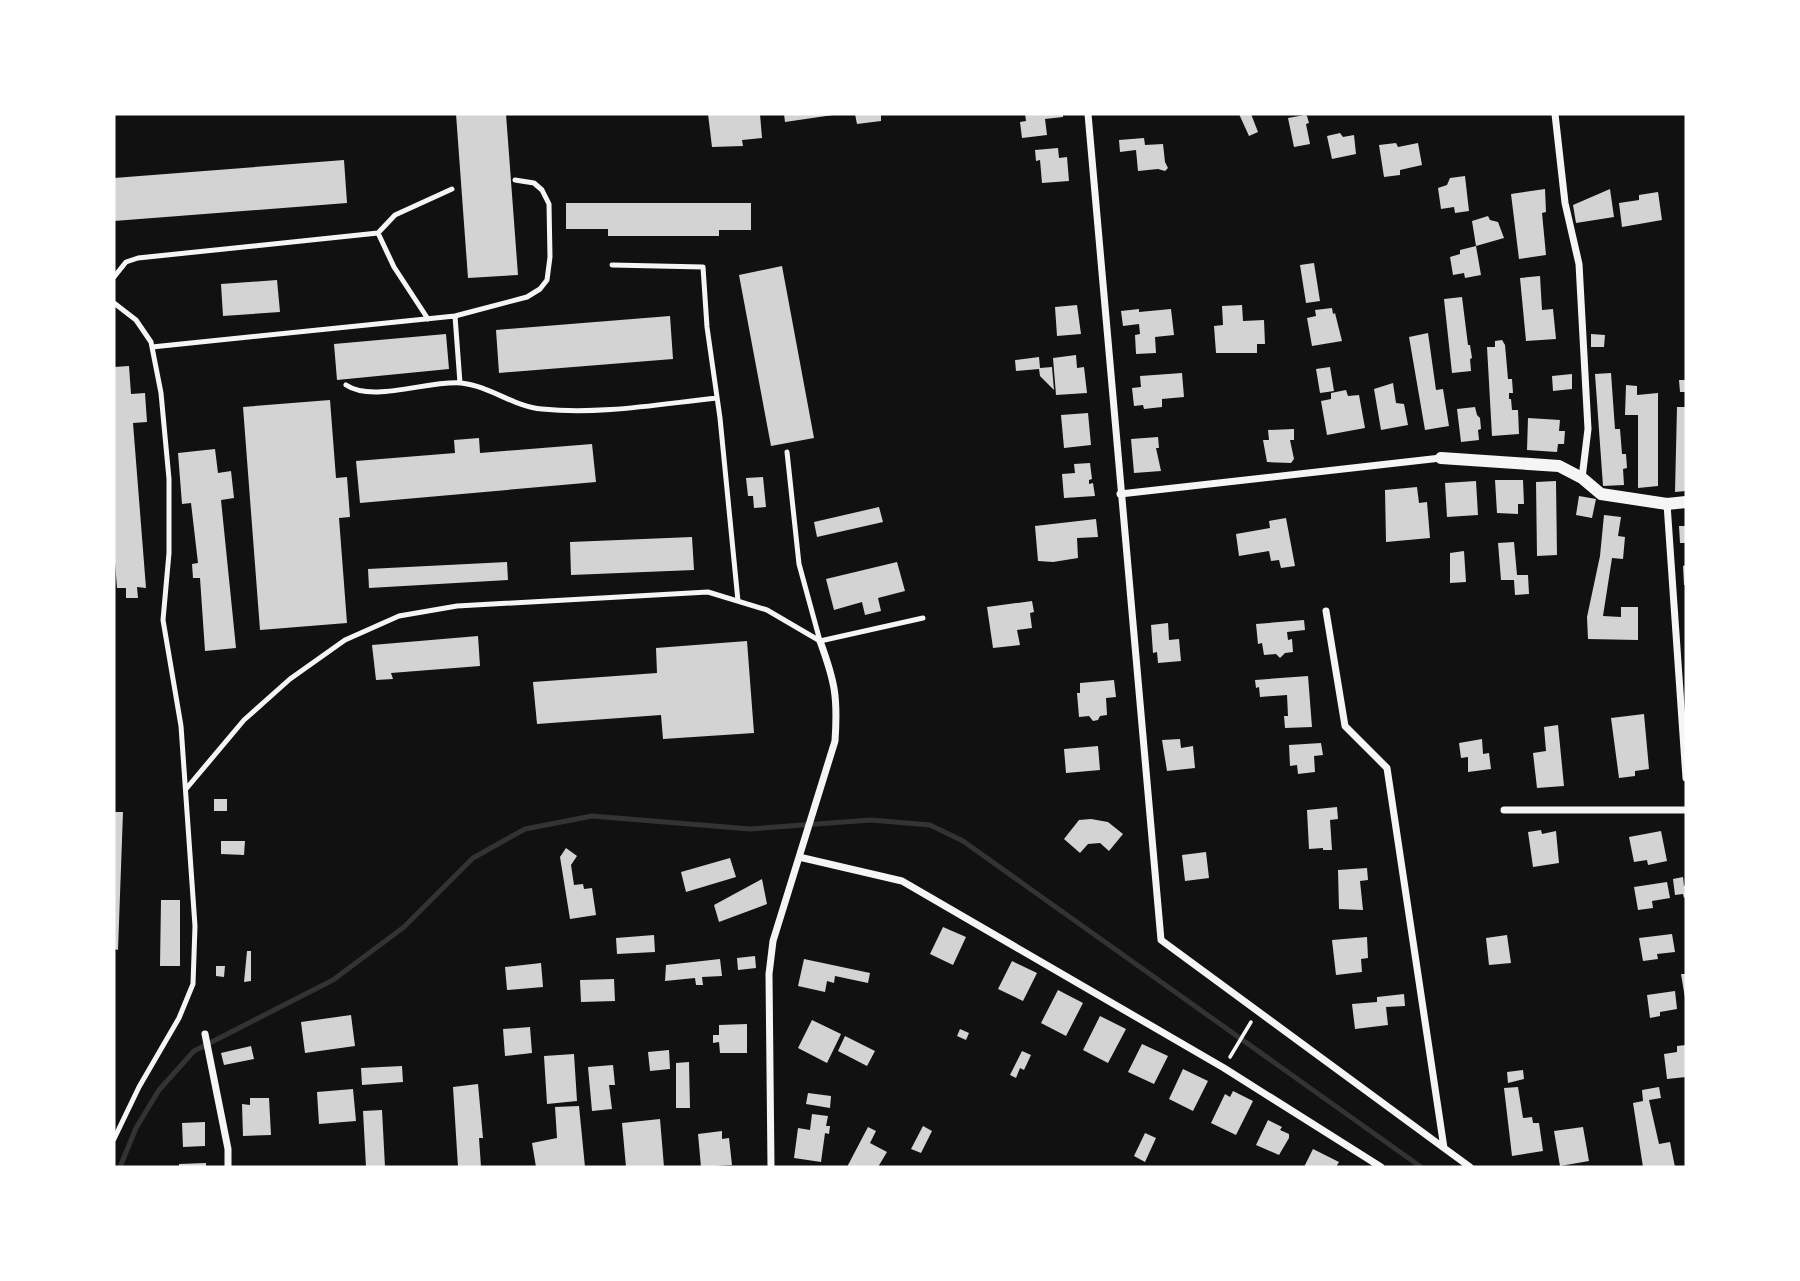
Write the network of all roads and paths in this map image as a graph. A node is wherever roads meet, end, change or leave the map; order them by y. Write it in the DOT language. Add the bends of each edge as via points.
graph roads {
  1 [pos="1088,114"];
  2 [pos="1555,114"];
  3 [pos="516,180"];
  4 [pos="452,189"];
  5 [pos="378,233"];
  6 [pos="612,265"];
  7 [pos="114,277"];
  8 [pos="114,303"];
  9 [pos="455,316"];
  10 [pos="428,319"];
  11 [pos="152,347"];
  12 [pos="460,383"];
  13 [pos="346,385"];
  14 [pos="717,398"];
  15 [pos="787,452"];
  16 [pos="1441,458"];
  17 [pos="1582,478"];
  18 [pos="1120,494"];
  19 [pos="1686,502"];
  20 [pos="1667,504"];
  21 [pos="738,601"];
  22 [pos="1326,611"];
  23 [pos="923,618"];
  24 [pos="820,640"];
  25 [pos="1686,778"];
  26 [pos="186,789"];
  27 [pos="1504,810"];
  28 [pos="1686,810"];
  29 [pos="799,858"];
  30 [pos="1258,1011"];
  31 [pos="205,1034"];
  32 [pos="1224,1068"];
  33 [pos="114,1139"];
  34 [pos="1444,1148"];
  35 [pos="228,1167"];
  36 [pos="771,1167"];
  37 [pos="1381,1167"];
  38 [pos="1470,1167"];
  1 -- 18 [label="street"];
  2 -- 17 [label="street" via="1565,203 1579,264 1588,429"];
  3 -- 9 [label="lane" via="534,183 549,204 547,280 527,297"];
  4 -- 5 [label="lane" via="395,215"];
  5 -- 7 [label="lane" via="138,258 126,262"];
  5 -- 10 [label="lane"];
  6 -- 14 [label="lane" via="703,267"];
  8 -- 11 [label="lane" via="136,320"];
  9 -- 10 [label="lane"];
  9 -- 12 [label="lane"];
  10 -- 11 [label="lane"];
  11 -- 26 [label="lane" via="169,480 163,620 181,726"];
  12 -- 13 [label="lane" via="370,392"];
  12 -- 14 [label="lane" via="539,409 595,411"];
  14 -- 21 [label="lane"];
  15 -- 24 [label="lane" via="799,564"];
  16 -- 17 [label="street" via="1559,466"];
  16 -- 18 [label="street"];
  17 -- 20 [label="street" via="1601,494"];
  18 -- 30 [label="street" via="1161,940"];
  19 -- 20 [label="street"];
  20 -- 25 [label="street"];
  21 -- 24 [label="lane" via="767,610"];
  21 -- 26 [label="lane" via="708,592 457,606 399,616 345,640 290,680 244,720"];
  22 -- 34 [label="street" via="1345,726 1387,768"];
  23 -- 24 [label="lane"];
  24 -- 29 [label="street" via="834,680 838,708 835,741"];
  26 -- 33 [label="lane" via="195,926 193,984"];
  27 -- 28 [label="street"];
  29 -- 32 [label="street" via="902,881"];
  29 -- 36 [label="street" via="773,941 769,974"];
  30 -- 32 [label="path"];
  30 -- 34 [label="street"];
  31 -- 35 [label="street"];
  32 -- 37 [label="street"];
  34 -- 38 [label="street"];
}
